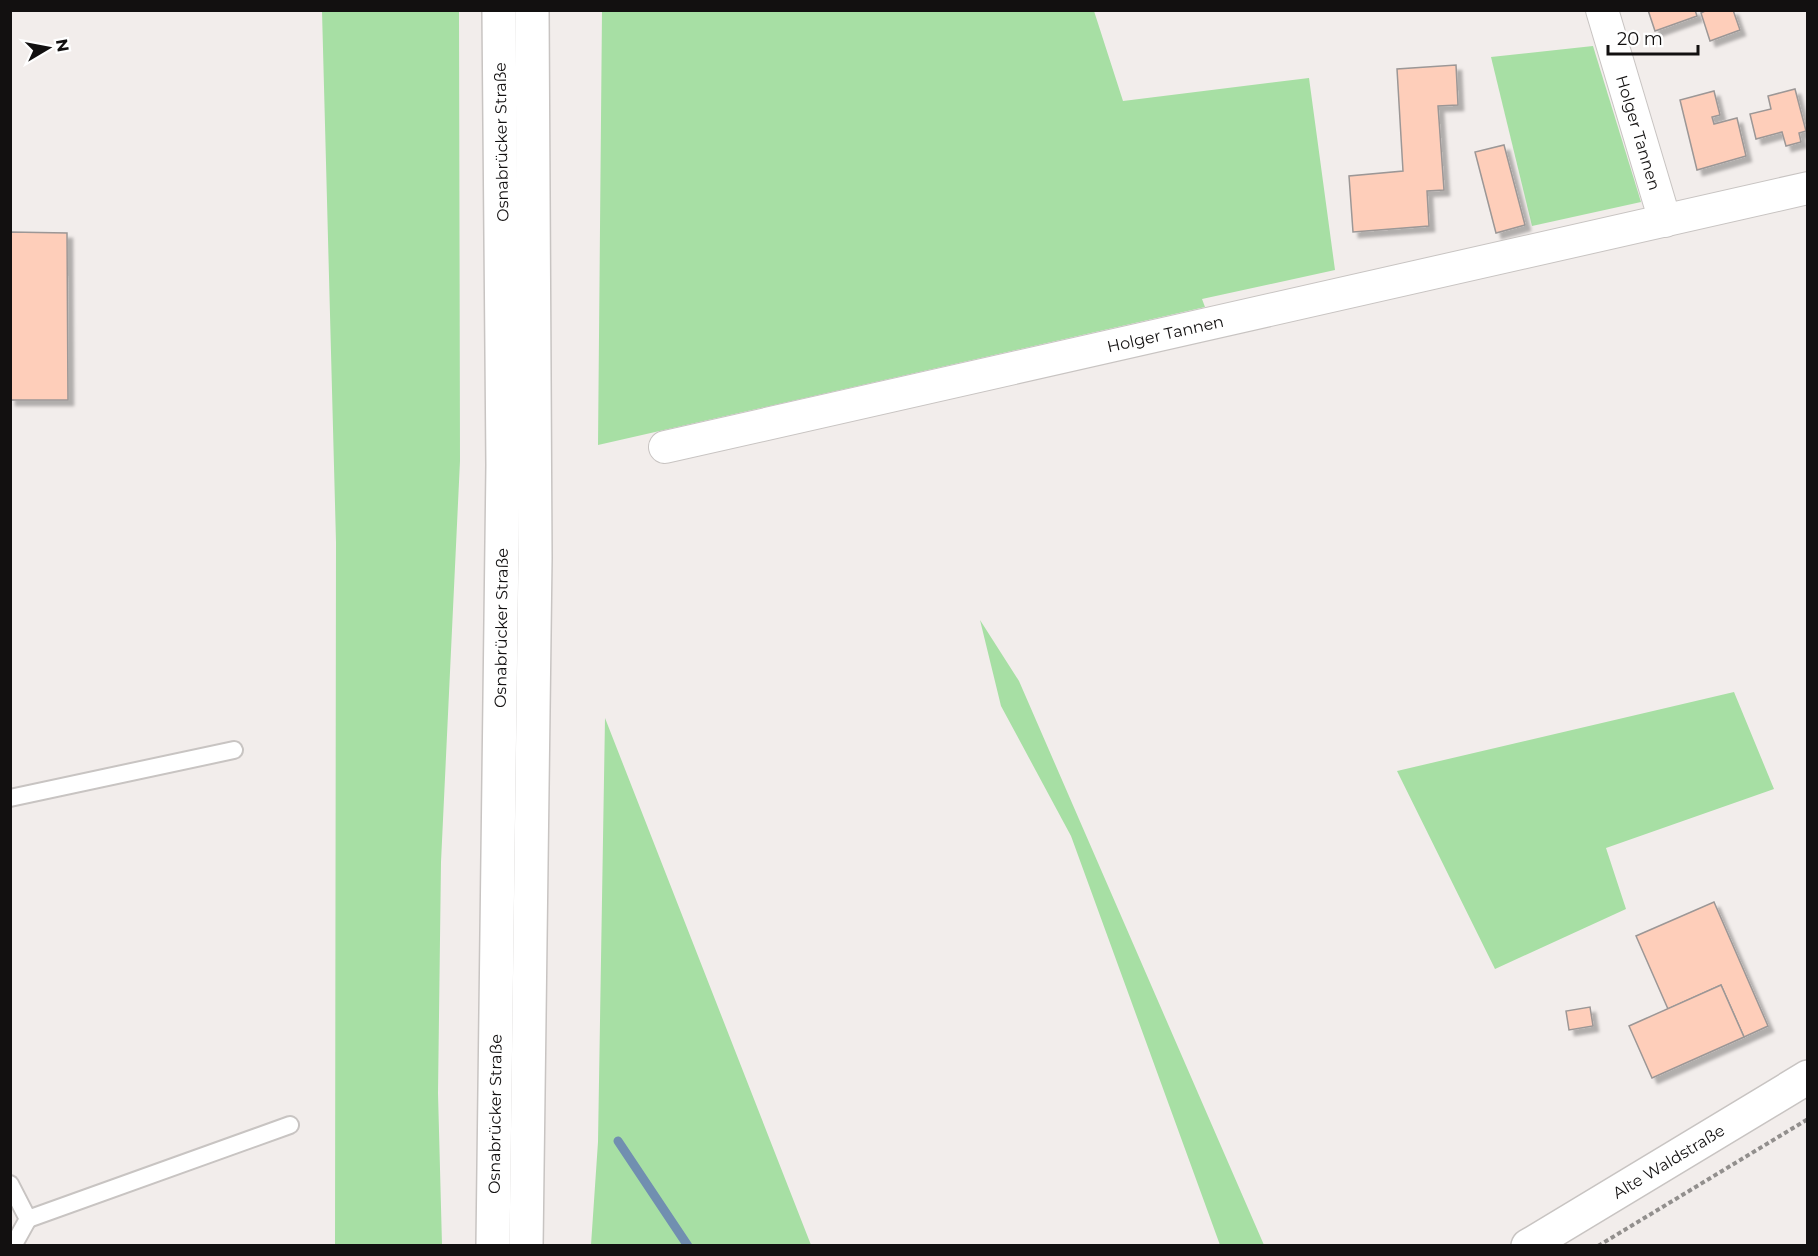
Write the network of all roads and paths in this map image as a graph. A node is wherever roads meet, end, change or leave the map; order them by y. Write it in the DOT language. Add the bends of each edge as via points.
graph roads {
  1 [pos="499,10"];
  2 [pos="532,10"];
  3 [pos="1602,10"];
  4 [pos="1808,188"];
  5 [pos="1665,221"];
  6 [pos="665,447"];
  7 [pos="234,750"];
  8 [pos="10,798"];
  9 [pos="1808,1077"];
  10 [pos="1808,1119"];
  11 [pos="290,1125"];
  12 [pos="10,1184"];
  13 [pos="28,1219"];
  14 [pos="13,1245"];
  15 [pos="493,1245"];
  16 [pos="526,1245"];
  17 [pos="1528,1245"];
  18 [pos="1598,1245"];
  1 -- 15 [label="main road, Osnabrücker Straße" via="503,465"];
  2 -- 16 [label="main road, Osnabrücker Straße" via="535,558"];
  3 -- 5 [label="street, Holger Tannen"];
  4 -- 5 [label="street, Holger Tannen"];
  5 -- 6 [label="street, Holger Tannen"];
  7 -- 8 [label="lane"];
  9 -- 17 [label="main road, Alte Waldstraße"];
  10 -- 18 [label="path"];
  11 -- 13 [label="lane"];
  12 -- 13 [label="lane"];
  13 -- 14 [label="lane"];
}
